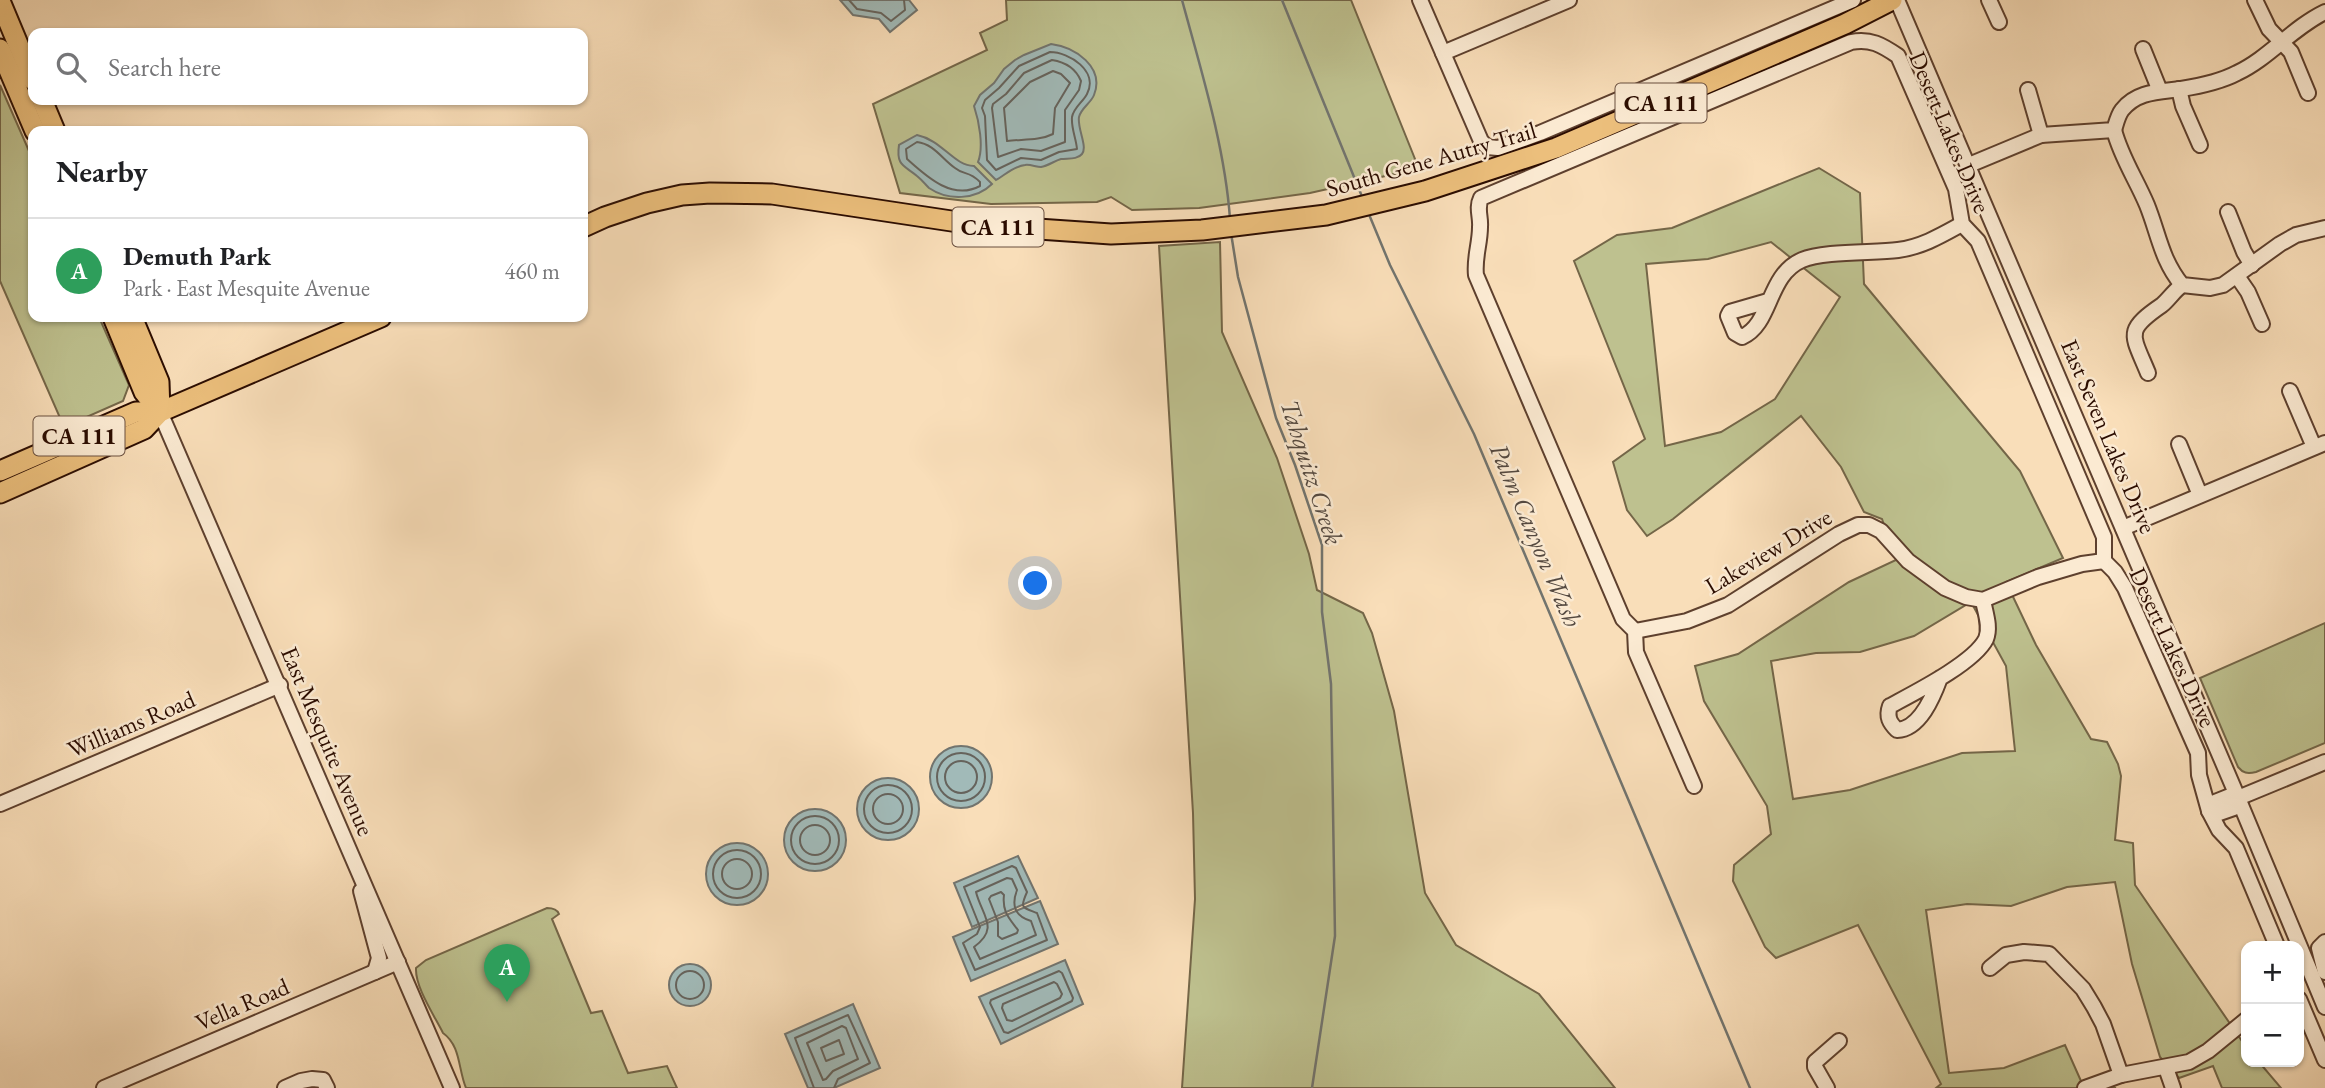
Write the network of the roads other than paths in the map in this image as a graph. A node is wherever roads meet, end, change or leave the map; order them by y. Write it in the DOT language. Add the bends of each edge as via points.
graph roads {
  1 [pos="1420,0"];
  2 [pos="1569,0"];
  3 [pos="1853,0"];
  4 [pos="1892,0"];
  5 [pos="1897,0"];
  6 [pos="1989,0"];
  7 [pos="2255,0"];
  8 [pos="0,1"];
  9 [pos="1839,10"];
  10 [pos="2325,12"];
  11 [pos="1999,22"];
  12 [pos="2280,41"];
  13 [pos="0,49"];
  14 [pos="2143,49"];
  15 [pos="1443,53"];
  16 [pos="28,68"];
  17 [pos="2179,89"];
  18 [pos="2028,90"];
  19 [pos="2160,91"];
  20 [pos="2308,93"];
  21 [pos="44,105"];
  22 [pos="33,126"];
  23 [pos="53,126"];
  24 [pos="2114,130"];
  25 [pos="2041,135"];
  26 [pos="2200,145"];
  27 [pos="1969,165"];
  28 [pos="2228,212"];
  29 [pos="1962,224"];
  30 [pos="588,225"];
  31 [pos="2325,228"];
  32 [pos="2252,265"];
  33 [pos="2237,276"];
  34 [pos="2182,285"];
  35 [pos="1768,301"];
  36 [pos="115,322"];
  37 [pos="134,322"];
  38 [pos="369,322"];
  39 [pos="2262,324"];
  40 [pos="2148,373"];
  41 [pos="2290,391"];
  42 [pos="160,412"];
  43 [pos="2179,444"];
  44 [pos="2320,445"];
  45 [pos="0,471"];
  46 [pos="0,493"];
  47 [pos="2200,495"];
  48 [pos="2123,528"];
  49 [pos="2104,561"];
  50 [pos="1983,600"];
  51 [pos="1635,631"];
  52 [pos="1940,678"];
  53 [pos="280,685"];
  54 [pos="2325,762"];
  55 [pos="1694,786"];
  56 [pos="2234,797"];
  57 [pos="1,801"];
  58 [pos="2209,808"];
  59 [pos="359,872"];
  60 [pos="2275,941"];
  61 [pos="2325,942"];
  62 [pos="398,962"];
  63 [pos="1990,968"];
  64 [pos="375,972"];
  65 [pos="2325,972"];
  66 [pos="2301,1004"];
  67 [pos="2325,1007"];
  68 [pos="2241,1024"];
  69 [pos="1839,1041"];
  70 [pos="2325,1060"];
  71 [pos="2166,1068"];
  72 [pos="2121,1076"];
  73 [pos="325,1084"];
  74 [pos="104,1088"];
  75 [pos="285,1088"];
  76 [pos="452,1088"];
  77 [pos="1827,1088"];
  78 [pos="2085,1088"];
  79 [pos="2173,1088"];
  1 -- 15 [label="street"];
  2 -- 15 [label="street"];
  3 -- 9 [label="street, South Gene Autry Trail"];
  4 -- 9 [label="main road, South Gene Autry Trail / CA 111"];
  5 -- 27 [label="street, East Seven Lakes Drive"];
  6 -- 11 [label="street"];
  7 -- 12 [label="street"];
  8 -- 16 [label="main road"];
  9 -- 15 [label="street, South Gene Autry Trail" via="1498,148 1487,148 1481,141"];
  9 -- 30 [label="main road, South Gene Autry Trail / CA 111" via="1556,148 1424,191 1326,215 1156,233 1099,233 978,225 772,194 710,193 647,203"];
  10 -- 12 [label="street"];
  12 -- 17 [label="street" via="2235,75"];
  12 -- 20 [label="street" via="2291,52"];
  13 -- 22 [label="main road"];
  14 -- 19 [label="street"];
  17 -- 19 [label="street"];
  17 -- 26 [label="street"];
  18 -- 25 [label="street"];
  19 -- 24 [label="street" via="2137,97 2122,110"];
  21 -- 23 [label="main road"];
  24 -- 25 [label="street"];
  24 -- 34 [label="street" via="2164,258"];
  25 -- 27 [label="street"];
  27 -- 48 [label="street, East Seven Lakes Drive"];
  28 -- 32 [label="street"];
  29 -- 35 [label="street" via="1920,246 1805,258 1790,267"];
  29 -- 49 [label="street, Desert Lakes Drive" via="1978,241 2104,537"];
  29 -- 51 [label="street, Desert Lakes Drive" via="1956,189 1898,56 1866,39 1481,198 1476,275 1623,619"];
  31 -- 32 [label="street" via="2297,235"];
  32 -- 33 [label="street"];
  33 -- 34 [label="street" via="2210,288"];
  33 -- 39 [label="street"];
  34 -- 40 [label="street" via="2136,325 2134,339"];
  36 -- 42 [label="main road" via="144,392"];
  37 -- 42 [label="main road" via="159,382"];
  38 -- 42 [label="main road, CA 111"];
  41 -- 44 [label="street"];
  42 -- 45 [label="main road, CA 111" via="135,412"];
  42 -- 46 [label="main road, CA 111" via="144,429"];
  42 -- 53 [label="street, East Mesquite Avenue"];
  43 -- 47 [label="street"];
  44 -- 47 [label="street"];
  47 -- 48 [label="street"];
  48 -- 56 [label="street, East Seven Lakes Drive"];
  49 -- 50 [label="street" via="2038,577"];
  49 -- 58 [label="street, Desert Lakes Drive" via="2125,588 2198,753"];
  50 -- 51 [label="street, Lakeview Drive" via="1945,588 1908,561 1881,531 1858,525 1728,606 1687,621"];
  50 -- 52 [label="street" via="1986,638"];
  51 -- 55 [label="street, Desert Lakes Drive" via="1636,652"];
  53 -- 57 [label="street, Williams Road"];
  53 -- 59 [label="street, East Mesquite Avenue"];
  54 -- 56 [label="street"];
  56 -- 58 [label="street" via="2234,807 2214,815"];
  56 -- 67 [label="street, East Seven Lakes Drive"];
  58 -- 60 [label="street, Desert Lakes Drive" via="2219,830 2236,848"];
  59 -- 62 [label="street, East Mesquite Avenue"];
  59 -- 64 [label="street" via="379,958"];
  61 -- 65 [label="street" via="2319,948"];
  62 -- 64 [label="street, Vella Road"];
  62 -- 76 [label="street, East Mesquite Avenue"];
  63 -- 72 [label="street" via="2006,955 2049,954 2094,1007"];
  64 -- 74 [label="street, Vella Road"];
  66 -- 70 [label="street"];
  68 -- 71 [label="street" via="2199,1057"];
  69 -- 77 [label="street" via="1815,1062"];
  71 -- 72 [label="street"];
  71 -- 79 [label="street"];
  72 -- 78 [label="street"];
  73 -- 75 [label="street" via="312,1079"];
}
